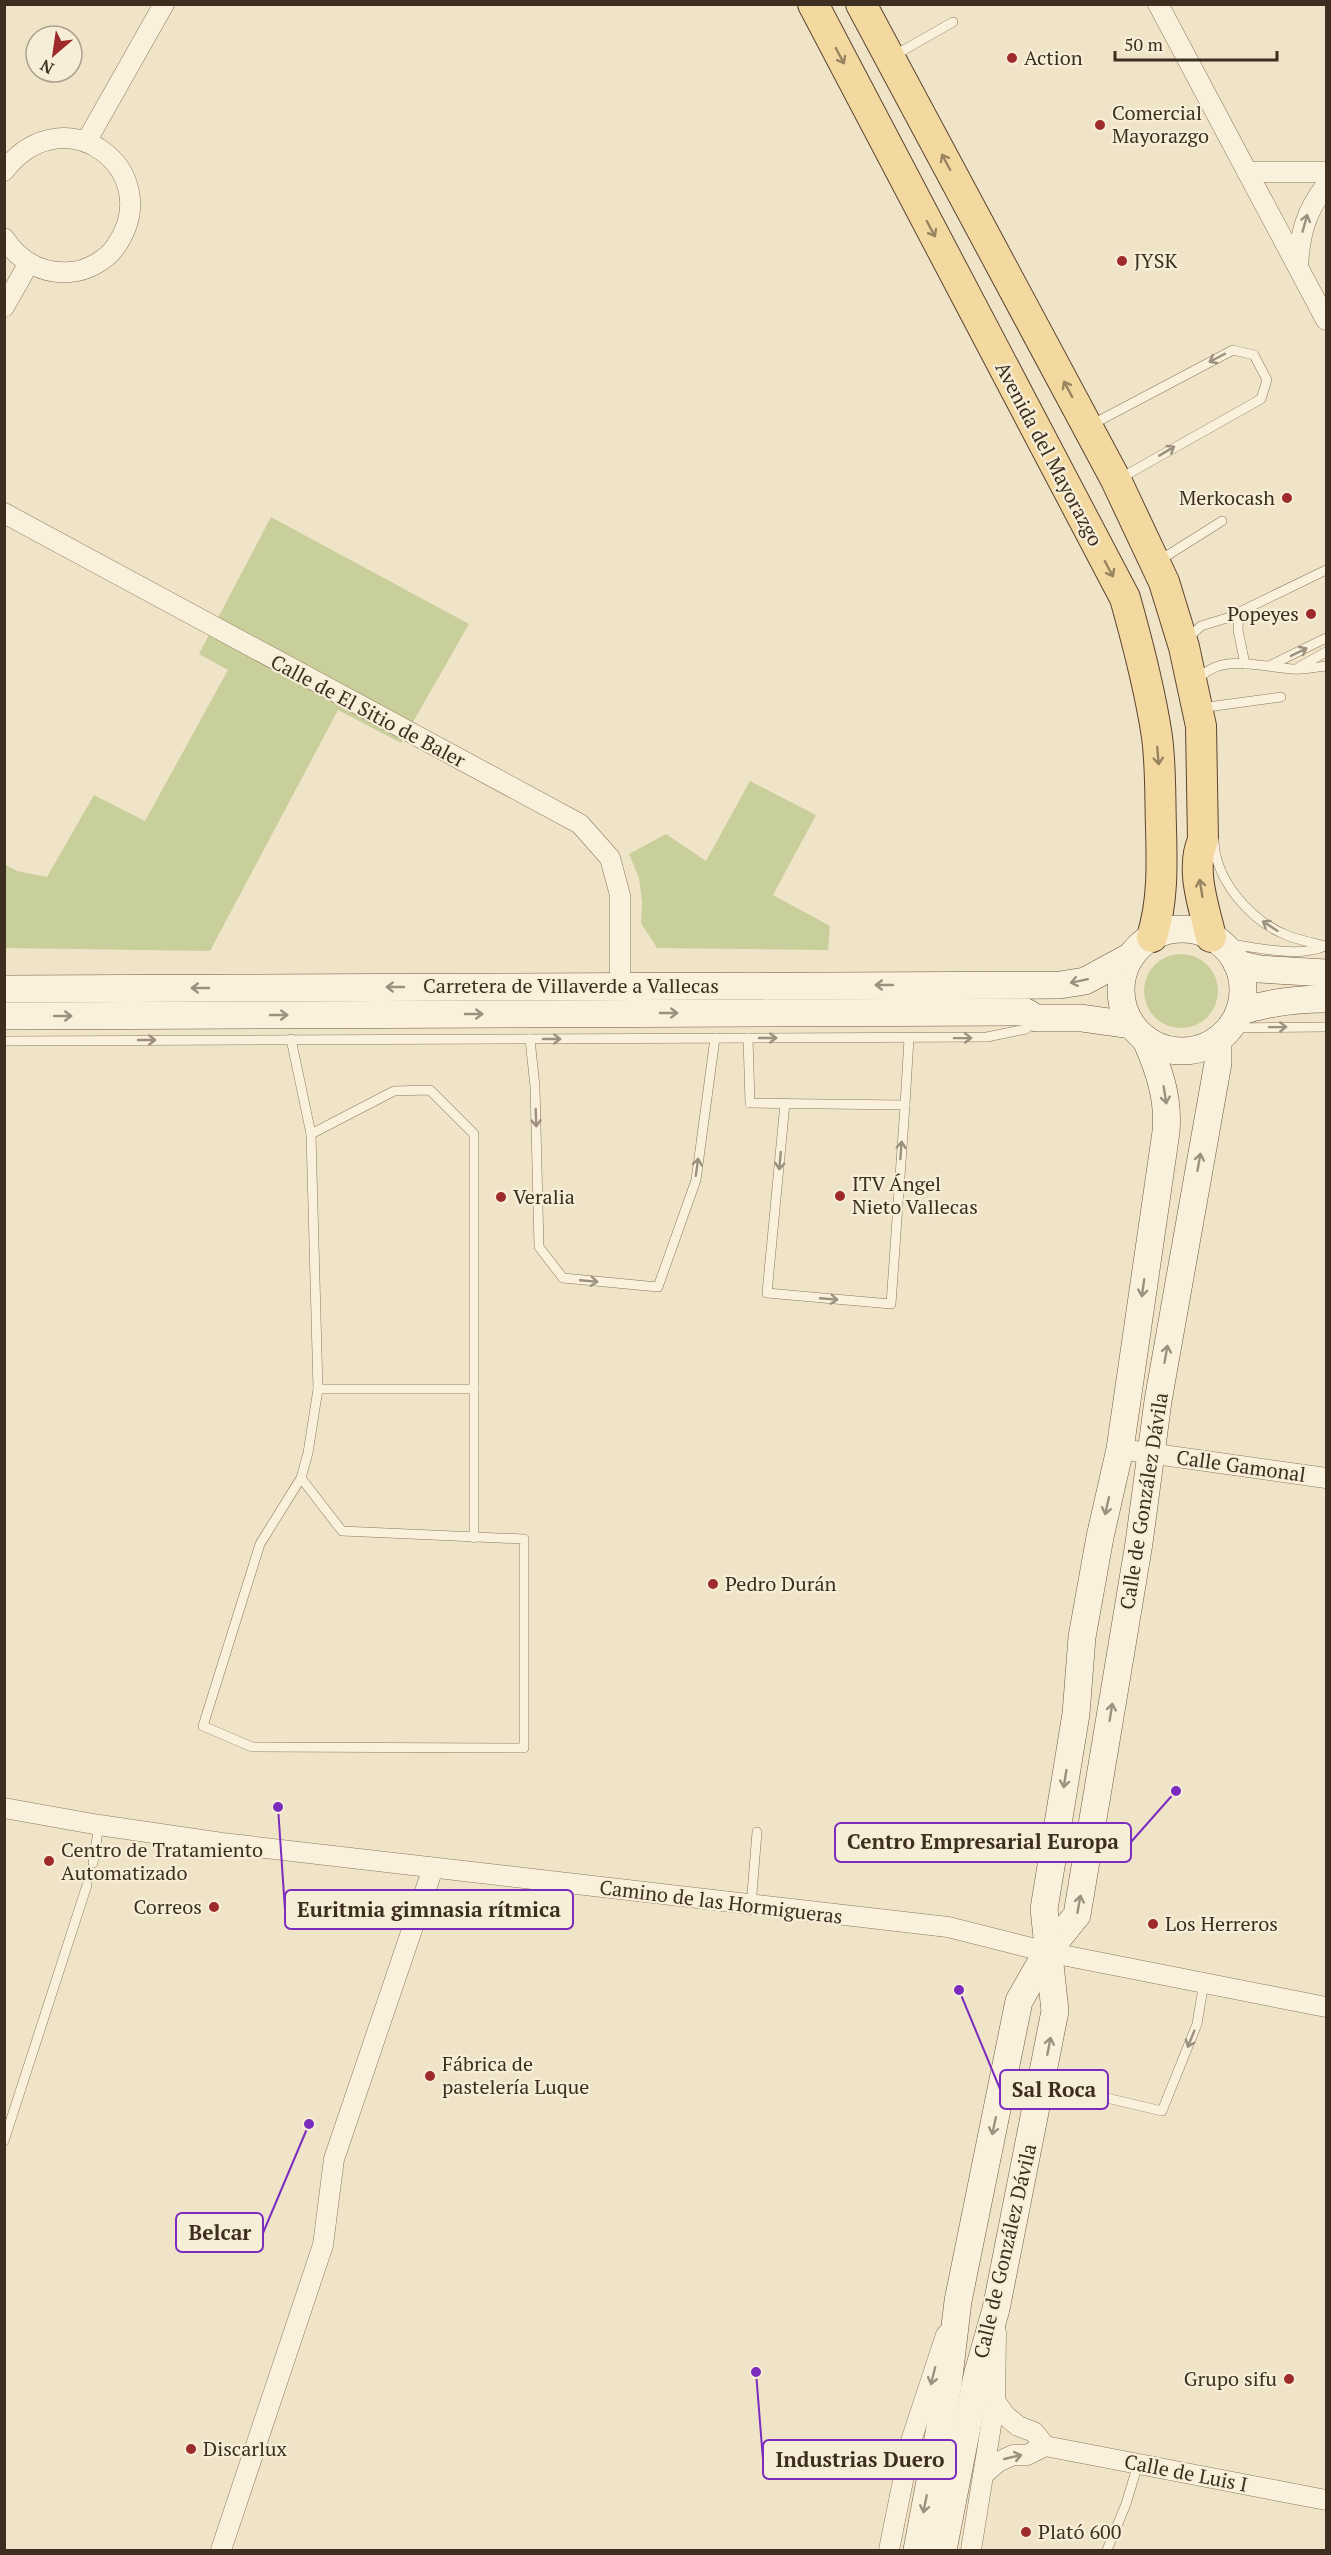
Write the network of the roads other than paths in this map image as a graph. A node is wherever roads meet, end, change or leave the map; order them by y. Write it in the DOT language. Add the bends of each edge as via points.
graph roads {
  1 [pos="164,4"];
  2 [pos="813,4"];
  3 [pos="861,4"];
  4 [pos="1158,4"];
  5 [pos="953,22"];
  6 [pos="890,58"];
  7 [pos="87,142"];
  8 [pos="4,171"];
  9 [pos="1247,172"];
  10 [pos="1326,172"];
  11 [pos="1326,185"];
  12 [pos="4,238"];
  13 [pos="29,263"];
  14 [pos="1298,267"];
  15 [pos="4,307"];
  16 [pos="1326,320"];
  17 [pos="1088,426"];
  18 [pos="1116,480"];
  19 [pos="4,513"];
  20 [pos="1222,521"];
  21 [pos="1155,563"];
  22 [pos="1326,570"];
  23 [pos="1239,612"];
  24 [pos="1326,638"];
  25 [pos="1184,647"];
  26 [pos="1326,652"];
  27 [pos="1245,664"];
  28 [pos="1271,665"];
  29 [pos="1326,666"];
  30 [pos="1294,669"];
  31 [pos="1195,698"];
  32 [pos="1281,698"];
  33 [pos="1215,840"];
  34 [pos="1215,939"];
  35 [pos="1141,946"];
  36 [pos="1325,946"];
  37 [pos="1237,964"];
  38 [pos="1326,973"];
  39 [pos="620,985"];
  40 [pos="4,989"];
  41 [pos="1326,999"];
  42 [pos="4,1016"];
  43 [pos="1036,1018"];
  44 [pos="1229,1027"];
  45 [pos="1326,1027"];
  46 [pos="1139,1032"];
  47 [pos="715,1038"];
  48 [pos="748,1038"];
  49 [pos="909,1038"];
  50 [pos="291,1039"];
  51 [pos="530,1039"];
  52 [pos="4,1041"];
  53 [pos="785,1103"];
  54 [pos="905,1105"];
  55 [pos="311,1134"];
  56 [pos="318,1389"];
  57 [pos="474,1389"];
  58 [pos="1120,1449"];
  59 [pos="1152,1454"];
  60 [pos="301,1478"];
  61 [pos="1326,1479"];
  62 [pos="474,1538"];
  63 [pos="4,1808"];
  64 [pos="99,1825"];
  65 [pos="757,1832"];
  66 [pos="93,1863"];
  67 [pos="433,1868"];
  68 [pos="87,1885"];
  69 [pos="751,1906"];
  70 [pos="1047,1952"];
  71 [pos="1204,1982"];
  72 [pos="1326,2007"];
  73 [pos="1042,2083"];
  74 [pos="4,2141"];
  75 [pos="958,2301"];
  76 [pos="996,2309"];
  77 [pos="995,2401"];
  78 [pos="1045,2446"];
  79 [pos="1138,2464"];
  80 [pos="984,2474"];
  81 [pos="1326,2500"];
  82 [pos="221,2550"];
  83 [pos="889,2550"];
  84 [pos="917,2550"];
  85 [pos="943,2550"];
  86 [pos="971,2550"];
  87 [pos="1107,2550"];
  1 -- 7 [label="street"];
  2 -- 35 [label="main road, Avenida del Mayorazgo, one-way" via="1125,598 1142,657 1159,766 1159,915"];
  3 -- 6 [label="main road"];
  4 -- 9 [label="street"];
  5 -- 6 [label="lane"];
  17 -- 6 [label="main road, one-way"];
  7 -- 8 [label="street" via="48,139 30,146"];
  7 -- 13 [label="street" via="106,153 121,170 129,190 131,213 124,234 112,253 93,266 72,272 49,271"];
  9 -- 10 [label="street"];
  9 -- 14 [label="street"];
  14 -- 11 [label="street, one-way" via="1299,244 1308,212"];
  12 -- 13 [label="street"];
  13 -- 15 [label="street"];
  14 -- 16 [label="street"];
  17 -- 18 [label="main road"];
  18 -- 17 [label="lane, one-way" via="1261,399 1267,380 1263,372 1254,355 1233,350"];
  18 -- 21 [label="main road"];
  19 -- 39 [label="street, Calle de El Sitio de Baler" via="580,824 610,858 620,895"];
  20 -- 21 [label="lane"];
  21 -- 25 [label="main road"];
  22 -- 23 [label="lane"];
  23 -- 25 [label="lane" via="1194,630"];
  23 -- 27 [label="lane" via="1238,630"];
  28 -- 24 [label="lane, one-way"];
  25 -- 31 [label="main road"];
  26 -- 30 [label="lane"];
  27 -- 28 [label="lane"];
  27 -- 31 [label="lane" via="1204,672"];
  28 -- 30 [label="lane"];
  29 -- 30 [label="lane"];
  31 -- 32 [label="lane"];
  34 -- 31 [label="main road, one-way" via="1199,883 1198,851 1203,840 1201,726"];
  36 -- 33 [label="lane, one-way" via="1288,936 1255,916 1220,870"];
  34 -- 35 [label="street" via="1192,930 1171,930"];
  34 -- 36 [label="lane" via="1275,950 1314,951"];
  34 -- 37 [label="street"];
  35 -- 39 [label="street, Carretera de Villaverde a Vallecas, one-way" via="1085,981 1060,985"];
  35 -- 46 [label="street" via="1123,972 1120,990 1123,1008"];
  37 -- 38 [label="street"];
  37 -- 44 [label="street" via="1243,996"];
  39 -- 40 [label="street, Carretera de Villaverde a Vallecas, one-way"];
  41 -- 44 [label="street" via="1265,1003"];
  42 -- 43 [label="street, Carretera de Villaverde a Vallecas, one-way" via="1026,1012"];
  43 -- 46 [label="street, Carretera de Villaverde a Vallecas" via="1081,1018"];
  49 -- 43 [label="lane, one-way" via="1000,1036 1026,1029"];
  44 -- 45 [label="lane, one-way"];
  44 -- 46 [label="street" via="1201,1048 1182,1052 1163,1049"];
  59 -- 44 [label="street, Calle de González Dávila, one-way" via="1218,1064"];
  46 -- 58 [label="street, Calle de González Dávila, one-way" via="1158,1067 1167,1121"];
  47 -- 48 [label="lane"];
  51 -- 47 [label="lane, one-way"];
  51 -- 47 [label="lane, one-way" via="539,1247 563,1278 658,1287 696,1180"];
  48 -- 49 [label="lane, one-way"];
  48 -- 53 [label="lane" via="750,1103"];
  49 -- 54 [label="lane"];
  50 -- 51 [label="lane"];
  52 -- 50 [label="lane, one-way"];
  50 -- 55 [label="lane"];
  53 -- 54 [label="lane"];
  53 -- 54 [label="lane, one-way" via="767,1293 891,1304"];
  55 -- 56 [label="lane"];
  55 -- 57 [label="lane" via="394,1091 430,1090 474,1134"];
  56 -- 57 [label="lane"];
  56 -- 60 [label="lane"];
  57 -- 62 [label="lane"];
  58 -- 59 [label="street, Calle Gamonal"];
  58 -- 70 [label="street, Calle de González Dávila, one-way" via="1082,1637 1076,1714 1044,1909"];
  59 -- 61 [label="street, Calle Gamonal"];
  70 -- 59 [label="street, Calle de González Dávila, one-way" via="1077,1915"];
  60 -- 62 [label="lane" via="342,1531"];
  60 -- 62 [label="lane" via="261,1544 203,1726 252,1747 524,1748 524,1539"];
  63 -- 64 [label="street, Camino de las Hormigueras"];
  64 -- 66 [label="lane"];
  64 -- 67 [label="street, Camino de las Hormigueras"];
  65 -- 69 [label="lane"];
  67 -- 69 [label="street, Camino de las Hormigueras"];
  67 -- 82 [label="street" via="334,2159 323,2245"];
  68 -- 74 [label="lane"];
  69 -- 70 [label="street, Camino de las Hormigueras" via="948,1927"];
  70 -- 71 [label="street, Camino de las Hormigueras"];
  73 -- 70 [label="street, Calle de González Dávila, one-way" via="1055,2011"];
  70 -- 75 [label="street, Calle de González Dávila, one-way" via="1019,2001"];
  71 -- 72 [label="street, Camino de las Hormigueras"];
  71 -- 73 [label="lane, one-way" via="1197,2024 1162,2111"];
  73 -- 76 [label="street, Calle de González Dávila"];
  75 -- 83 [label="street, Calle de González Dávila, one-way" via="911,2441"];
  75 -- 84 [label="street, Calle de González Dávila, one-way" via="948,2385"];
  76 -- 77 [label="street"];
  76 -- 85 [label="street, Calle de González Dávila" via="977,2376"];
  77 -- 78 [label="street, Calle de Luis I" via="1005,2415 1034,2432"];
  77 -- 80 [label="street"];
  78 -- 79 [label="street, Calle de Luis I"];
  80 -- 78 [label="street, Calle de Luis I, one-way" via="1013,2455 1027,2455"];
  79 -- 81 [label="street, Calle de Luis I"];
  79 -- 87 [label="lane"];
  80 -- 86 [label="street"];
}
